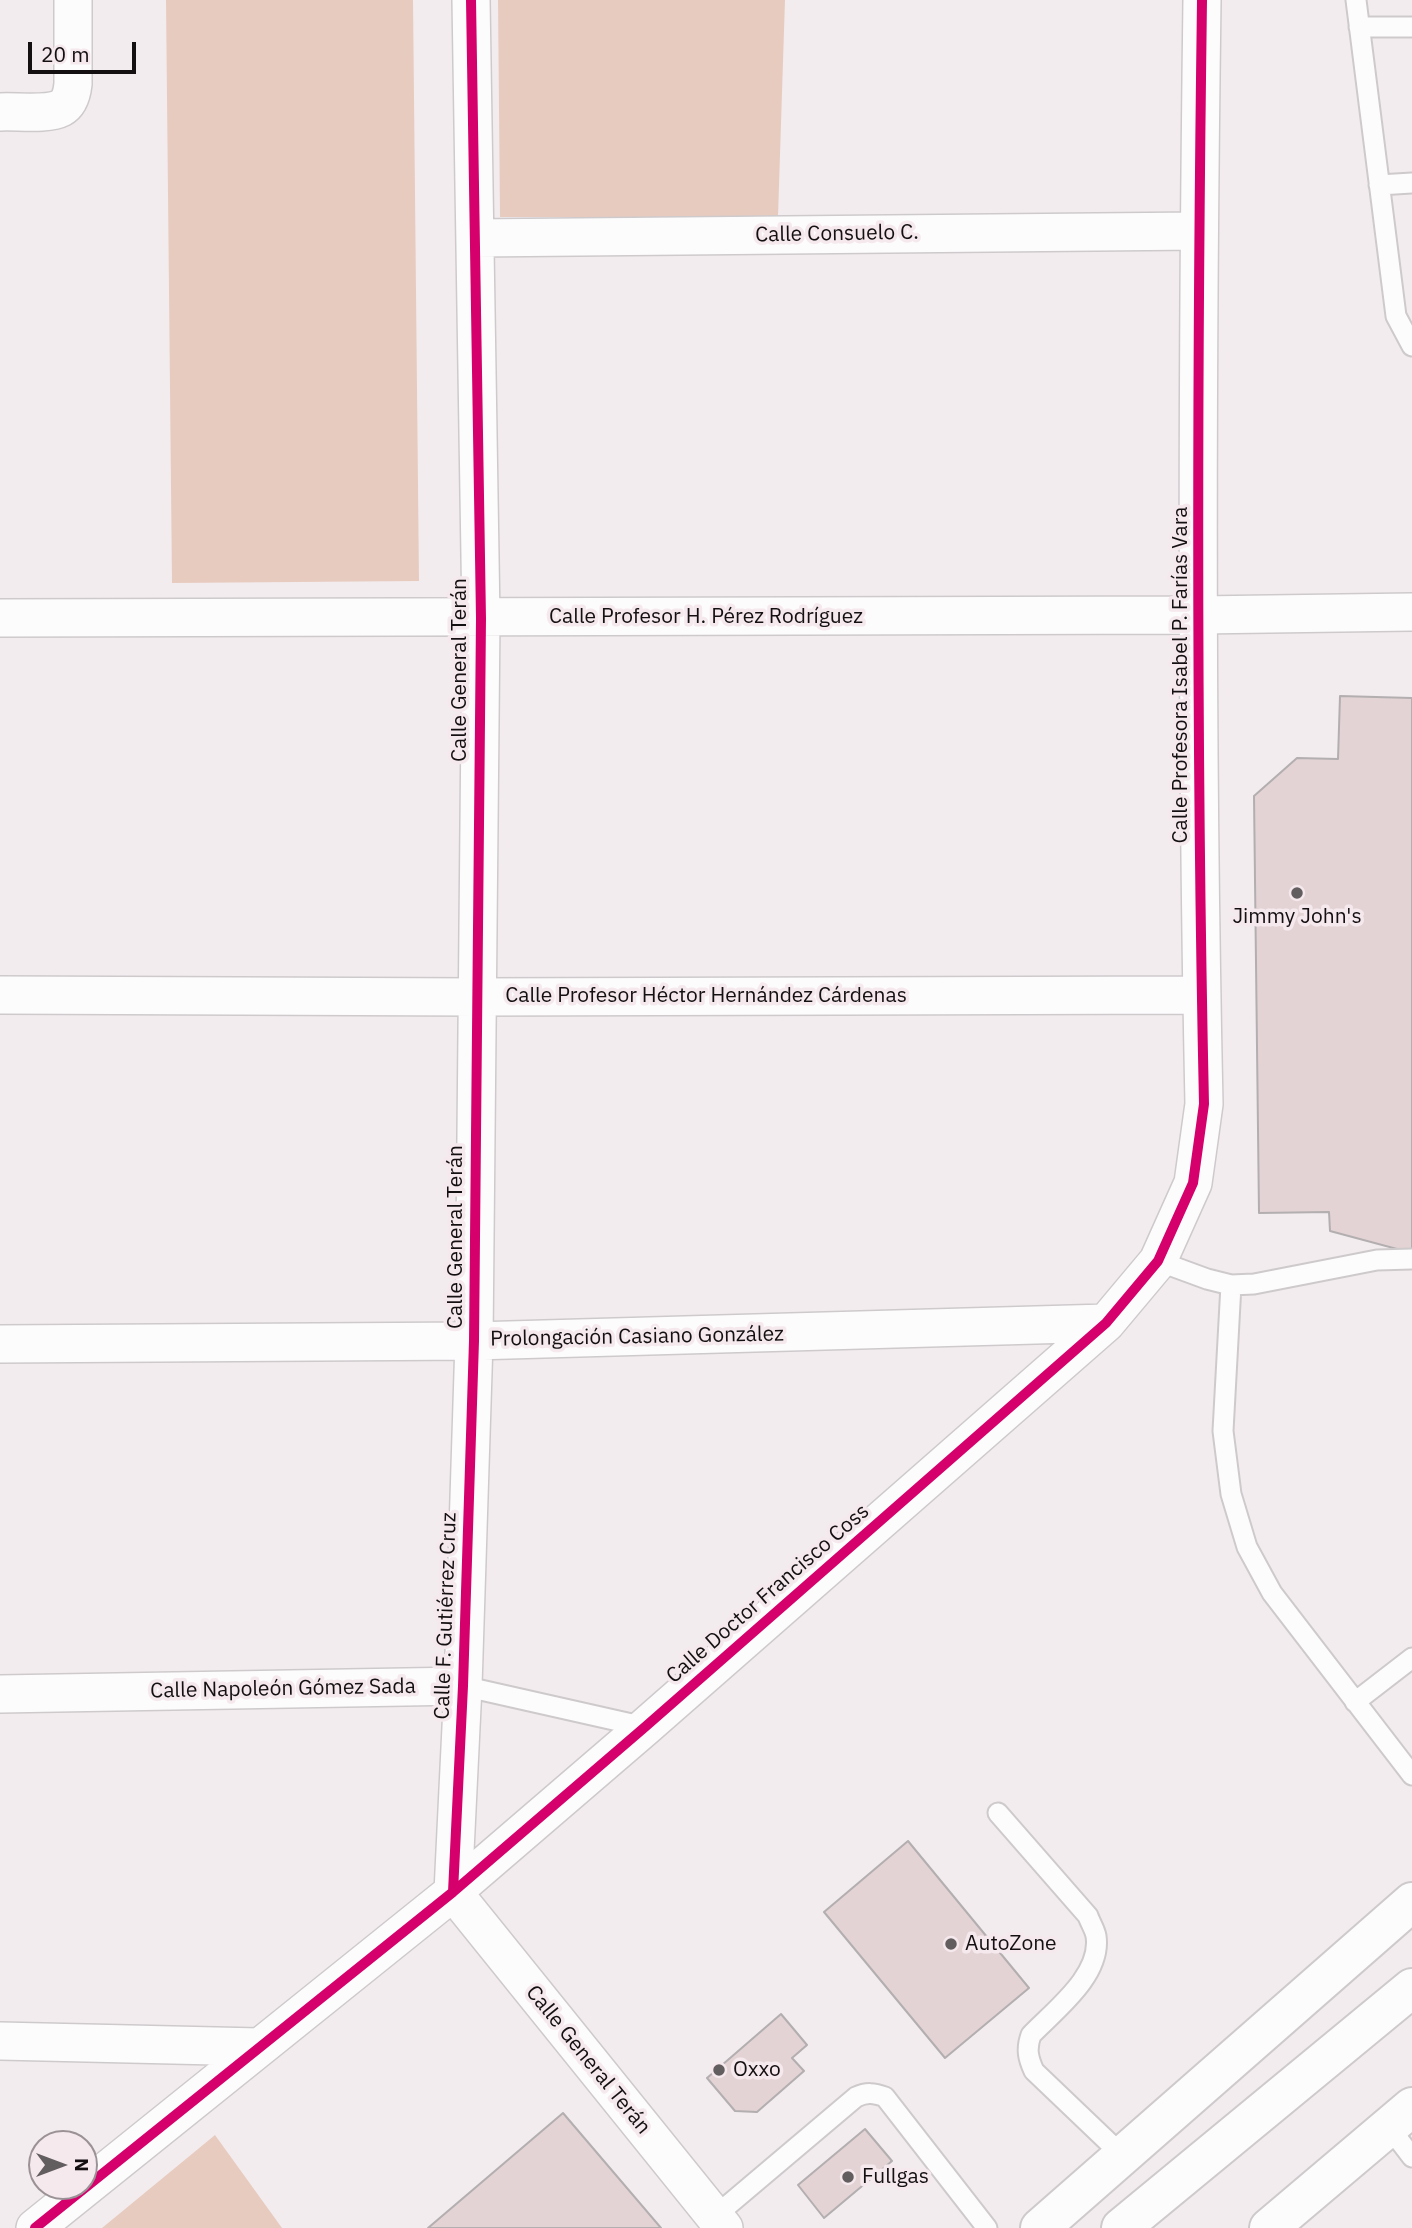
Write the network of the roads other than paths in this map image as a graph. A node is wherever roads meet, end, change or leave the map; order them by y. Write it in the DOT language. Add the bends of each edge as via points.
graph roads {
  1 [pos="73,0"];
  2 [pos="471,0"];
  3 [pos="1202,0"];
  4 [pos="1356,0"];
  5 [pos="1359,27"];
  6 [pos="1412,27"];
  7 [pos="0,111"];
  8 [pos="1412,183"];
  9 [pos="1379,185"];
  10 [pos="1199,231"];
  11 [pos="475,238"];
  12 [pos="1412,346"];
  13 [pos="1412,612"];
  14 [pos="1199,615"];
  15 [pos="0,618"];
  16 [pos="481,618"];
  17 [pos="0,995"];
  18 [pos="1202,995"];
  19 [pos="477,997"];
  20 [pos="1412,1259"];
  21 [pos="1158,1261"];
  22 [pos="1230,1284"];
  23 [pos="1106,1323"];
  24 [pos="474,1341"];
  25 [pos="0,1344"];
  26 [pos="1412,1658"];
  27 [pos="463,1686"];
  28 [pos="0,1694"];
  29 [pos="1355,1702"];
  30 [pos="645,1727"];
  31 [pos="1412,1775"];
  32 [pos="998,1813"];
  33 [pos="453,1892"];
  34 [pos="1412,1902"];
  35 [pos="1412,1988"];
  36 [pos="0,2041"];
  37 [pos="259,2047"];
  38 [pos="1400,2117"];
  39 [pos="1122,2156"];
  40 [pos="1412,2157"];
  41 [pos="719,2222"];
  42 [pos="36,2228"];
  43 [pos="987,2228"];
  44 [pos="1040,2228"];
  45 [pos="1121,2228"];
  46 [pos="1269,2228"];
  1 -- 7 [label="street" via="71,98 62,107 49,110"];
  2 -- 11 [label="street, Calle General Terán"];
  3 -- 10 [label="street, Calle Profesora Isabel P. Farías Vara"];
  4 -- 5 [label="lane"];
  5 -- 6 [label="lane"];
  5 -- 9 [label="lane"];
  8 -- 9 [label="lane"];
  9 -- 12 [label="lane" via="1396,316"];
  10 -- 11 [label="street, Calle Consuelo C."];
  10 -- 14 [label="street, Calle Profesora Isabel P. Farías Vara"];
  11 -- 16 [label="street, Calle General Terán"];
  13 -- 14 [label="street, Calle Profesor H. Pérez Rodríguez"];
  14 -- 16 [label="street, Calle Profesor H. Pérez Rodríguez"];
  14 -- 18 [label="street, Calle Profesora Isabel P. Farías Vara"];
  15 -- 16 [label="street, Calle Profesor H. Pérez Rodríguez"];
  16 -- 19 [label="street, Calle General Terán"];
  17 -- 19 [label="street, Calle Profesor Héctor Hernández Cárdenas"];
  18 -- 19 [label="street, Calle Profesor Héctor Hernández Cárdenas"];
  18 -- 21 [label="street, Calle Profesora Isabel P. Farías Vara" via="1204,1104 1193,1183"];
  19 -- 24 [label="street, Calle General Terán"];
  20 -- 22 [label="lane" via="1377,1260"];
  21 -- 22 [label="lane"];
  21 -- 23 [label="street, Calle Profesora Isabel P. Farías Vara"];
  22 -- 29 [label="lane" via="1223,1431 1231,1494 1247,1547 1272,1593"];
  23 -- 24 [label="street, Prolongación Casiano González"];
  23 -- 30 [label="street, Calle Doctor Francisco Coss"];
  24 -- 25 [label="street, Prolongación Casiano González"];
  24 -- 27 [label="street, Calle F. Gutiérrez Cruz"];
  26 -- 29 [label="lane"];
  27 -- 28 [label="street, Calle Napoleón Gómez Sada"];
  27 -- 30 [label="lane, Calle Napoleón Gómez Sada"];
  27 -- 33 [label="street, Calle F. Gutiérrez Cruz"];
  29 -- 31 [label="lane"];
  30 -- 33 [label="street, Calle Doctor Francisco Coss"];
  32 -- 39 [label="lane" via="1088,1916 1096,1936 1096,1955 1088,1975 1031,2035 1028,2059 1034,2071"];
  33 -- 37 [label="street, Calle Doctor Francisco Coss"];
  33 -- 41 [label="street, Calle General Terán"];
  34 -- 39 [label="main road"];
  35 -- 45 [label="main road"];
  36 -- 37 [label="street"];
  37 -- 42 [label="street, Calle Doctor Francisco Coss"];
  38 -- 40 [label="lane"];
  38 -- 46 [label="main road"];
  39 -- 44 [label="main road"];
  41 -- 43 [label="lane" via="856,2097 875,2093 885,2097"];
}
